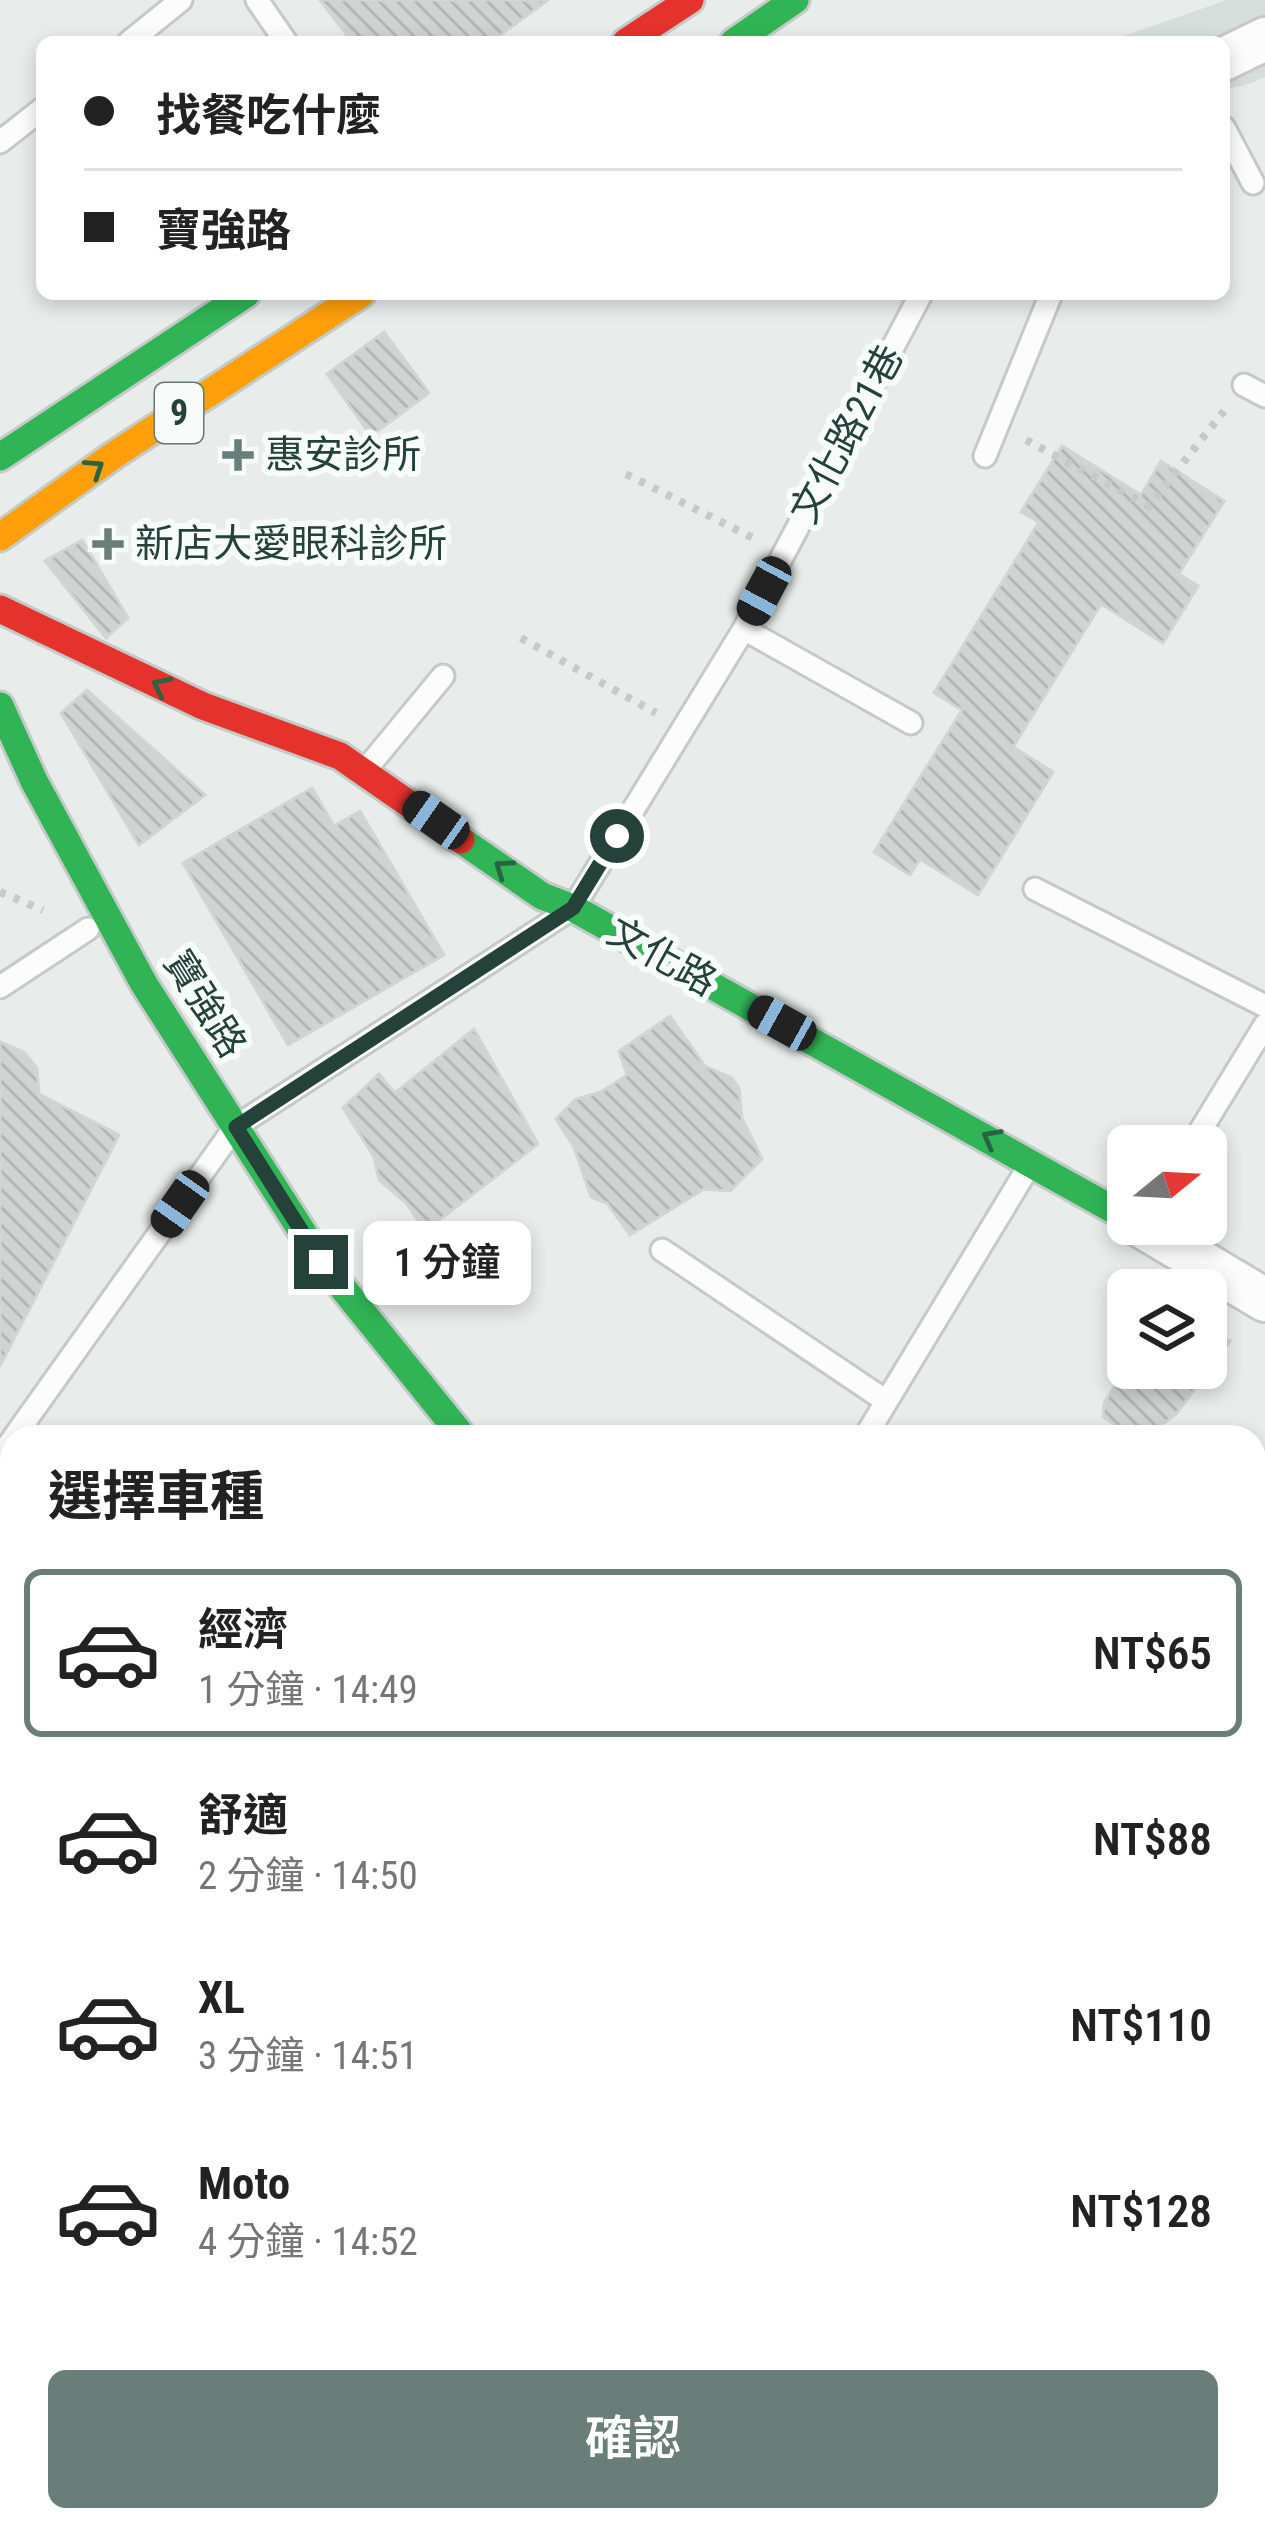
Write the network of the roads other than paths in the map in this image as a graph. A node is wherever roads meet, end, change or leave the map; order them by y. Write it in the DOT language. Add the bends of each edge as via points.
graph roads {
  1 [pos="181,0"];
  2 [pos="257,0"];
  3 [pos="689,0"];
  4 [pos="795,0"];
  5 [pos="136,36"];
  6 [pos="282,36"];
  7 [pos="635,36"];
  8 [pos="743,36"];
  9 [pos="1265,39"];
  10 [pos="1230,56"];
  11 [pos="36,115"];
  12 [pos="1230,139"];
  13 [pos="0,142"];
  14 [pos="1253,183"];
  15 [pos="237,300"];
  16 [pos="352,300"];
  17 [pos="918,300"];
  18 [pos="1049,300"];
  19 [pos="985,456"];
  20 [pos="0,457"];
  21 [pos="0,537"];
  22 [pos="0,609"];
  23 [pos="744,629"];
  24 [pos="443,676"];
  25 [pos="0,706"];
  26 [pos="911,723"];
  27 [pos="365,770"];
  28 [pos="1035,889"];
  29 [pos="573,908"];
  30 [pos="88,929"];
  31 [pos="0,987"];
  32 [pos="1265,1006"];
  33 [pos="1265,1025"];
  34 [pos="1204,1125"];
  35 [pos="236,1127"];
  36 [pos="1032,1161"];
  37 [pos="1107,1205"];
  38 [pos="1174,1245"];
  39 [pos="662,1250"];
  40 [pos="1265,1300"];
  41 [pos="886,1401"];
  42 [pos="23,1425"];
  43 [pos="453,1425"];
  44 [pos="872,1425"];
  1 -- 5 [label="lane"];
  2 -- 6 [label="lane"];
  3 -- 7 [label="street"];
  4 -- 8 [label="street"];
  9 -- 10 [label="street"];
  11 -- 13 [label="lane"];
  12 -- 14 [label="lane"];
  15 -- 20 [label="street, 9"];
  21 -- 16 [label="street, 9, one-way"];
  17 -- 23 [label="lane, 文化路21巷"];
  18 -- 19 [label="lane"];
  27 -- 22 [label="street, 文化路, one-way" via="203,706"];
  23 -- 26 [label="lane"];
  23 -- 29 [label="lane, 文化路21巷"];
  24 -- 27 [label="lane"];
  25 -- 35 [label="street, 寶強路" via="144,984"];
  29 -- 27 [label="street, 文化路, one-way" via="542,896"];
  28 -- 32 [label="lane"];
  29 -- 35 [label="lane, 文化路21巷"];
  36 -- 29 [label="street, 文化路, one-way"];
  30 -- 31 [label="lane"];
  33 -- 34 [label="lane"];
  35 -- 42 [label="lane"];
  35 -- 43 [label="street, 寶強路" via="321,1262"];
  36 -- 37 [label="street, 文化路"];
  36 -- 41 [label="lane"];
  38 -- 40 [label="street, 文化路"];
  39 -- 41 [label="lane"];
  41 -- 44 [label="lane"];
}
